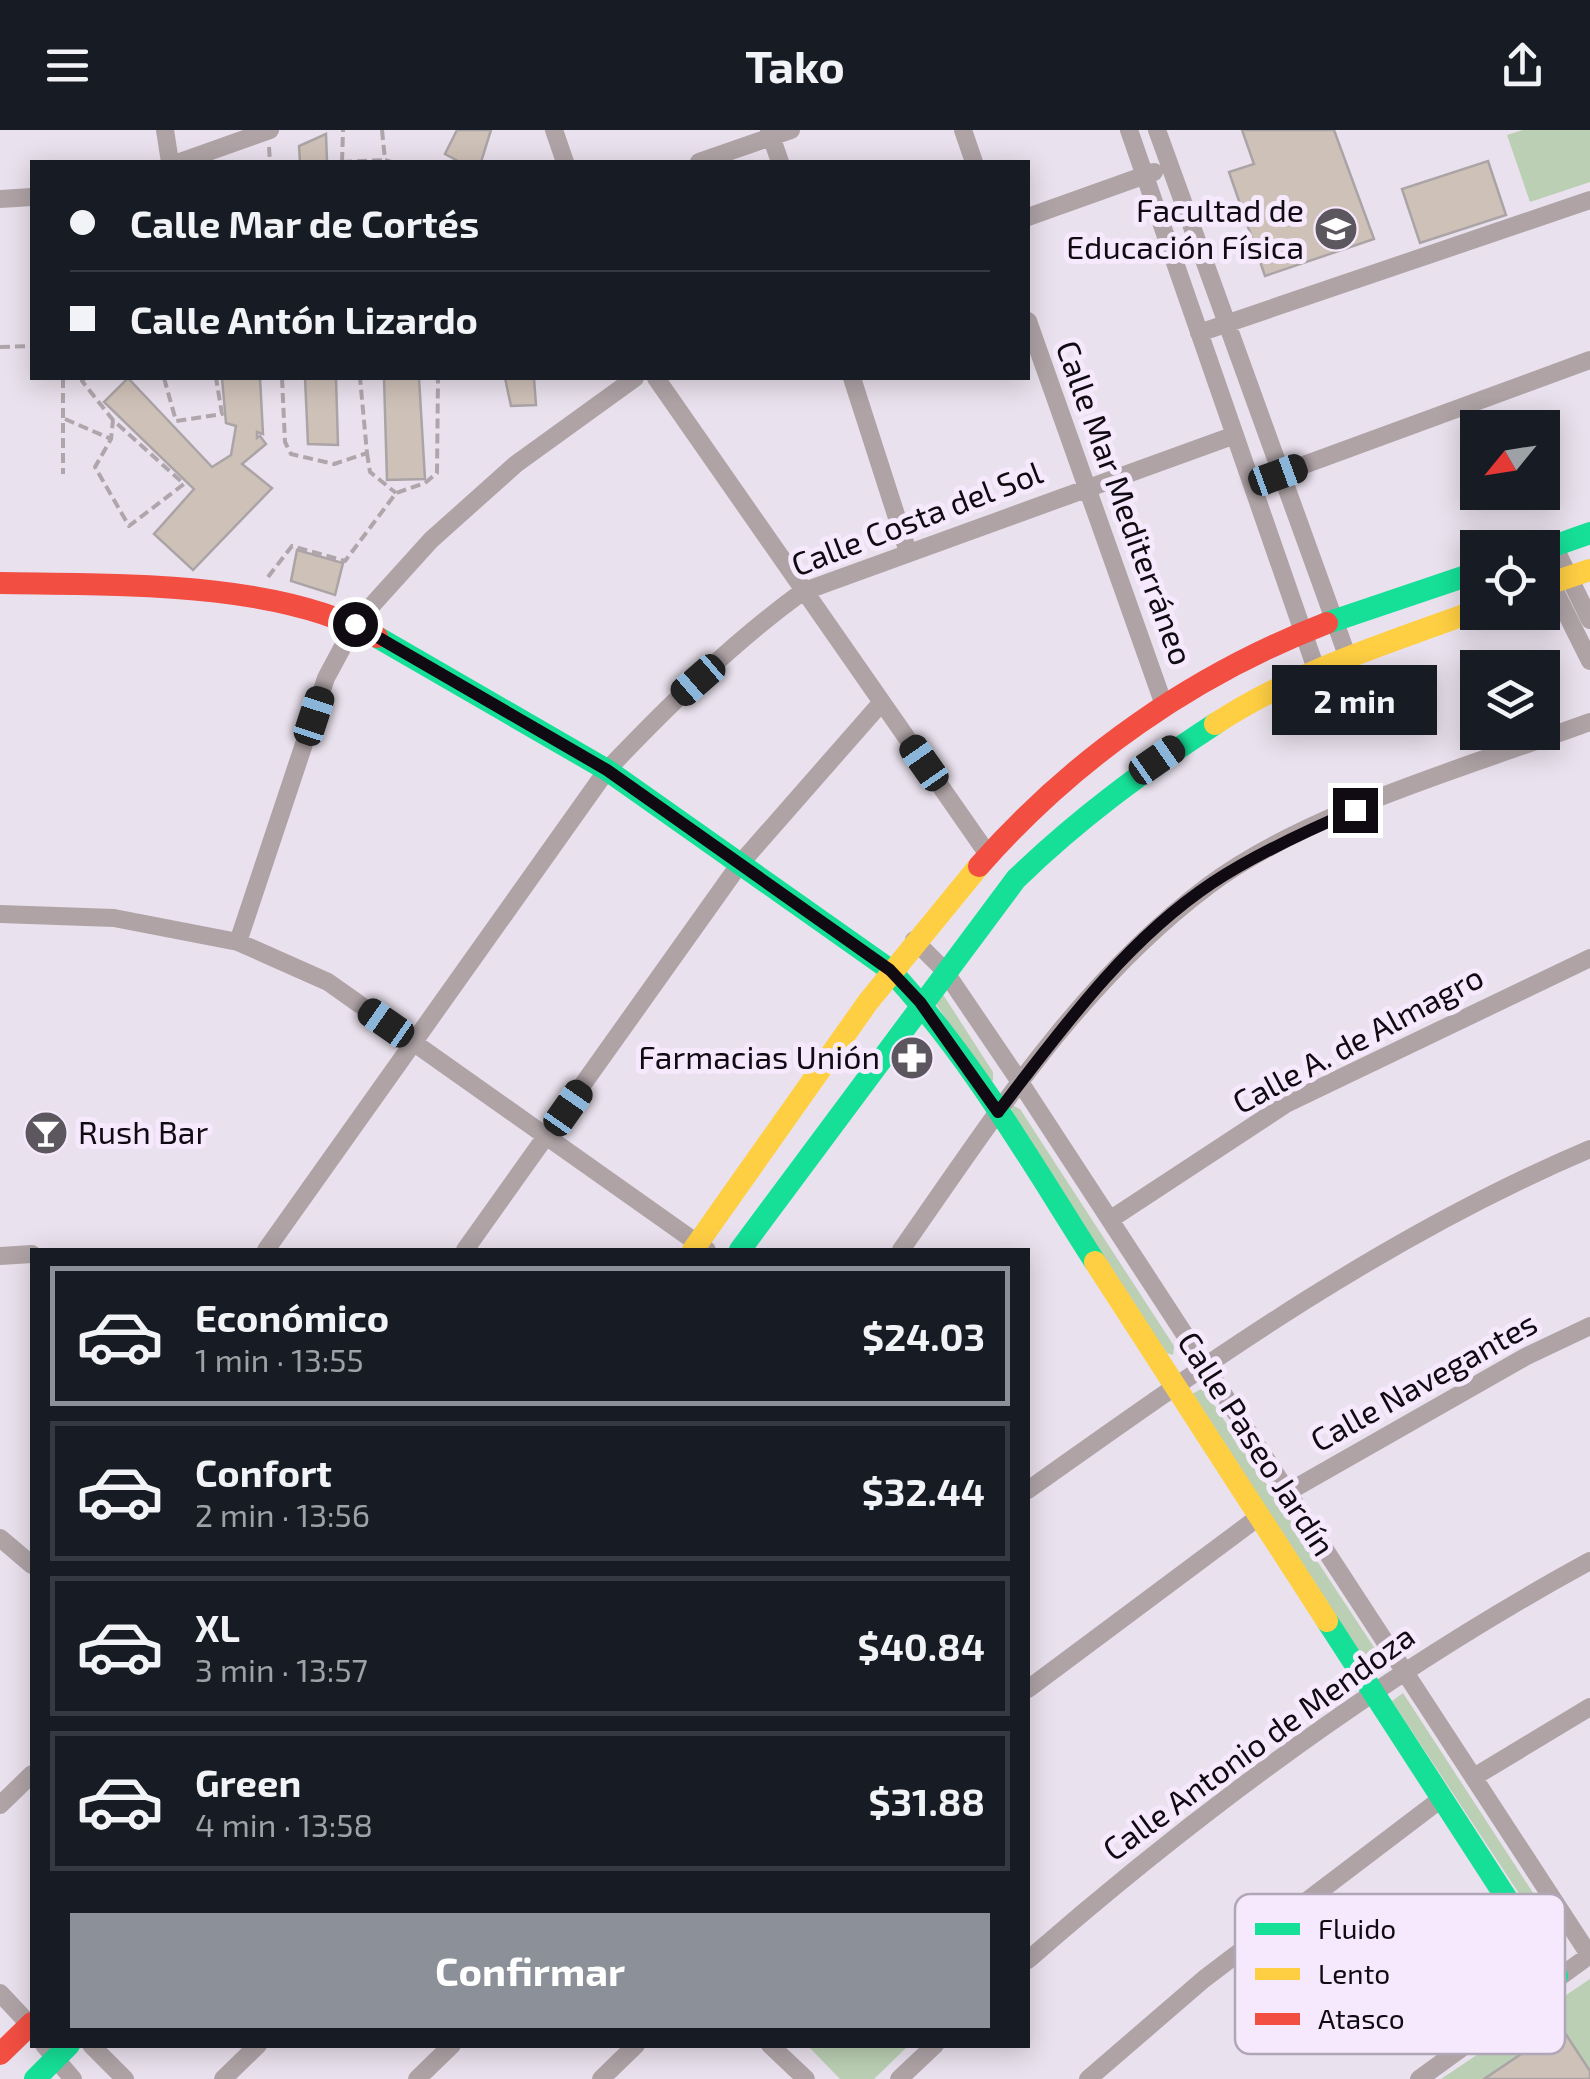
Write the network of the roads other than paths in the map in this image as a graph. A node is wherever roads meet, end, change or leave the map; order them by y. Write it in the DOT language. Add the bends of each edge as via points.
graph roads {
  1 [pos="165,130"];
  2 [pos="270,130"];
  3 [pos="554,130"];
  4 [pos="791,130"];
  5 [pos="963,130"];
  6 [pos="1129,130"];
  7 [pos="1157,130"];
  8 [pos="770,133"];
  9 [pos="170,160"];
  10 [pos="186,160"];
  11 [pos="564,160"];
  12 [pos="704,160"];
  13 [pos="779,160"];
  14 [pos="973,160"];
  15 [pos="1170,166"];
  16 [pos="1145,176"];
  17 [pos="30,197"];
  18 [pos="0,199"];
  19 [pos="1590,200"];
  20 [pos="1030,216"];
  21 [pos="1226,324"];
  22 [pos="1030,327"];
  23 [pos="1199,333"];
  24 [pos="1590,360"];
  25 [pos="632,380"];
  26 [pos="657,380"];
  27 [pos="853,380"];
  28 [pos="1234,434"];
  29 [pos="1278,475"];
  30 [pos="1252,484"];
  31 [pos="1084,487"];
  32 [pos="1590,533"];
  33 [pos="908,552"];
  34 [pos="1560,564"];
  35 [pos="1560,574"];
  36 [pos="1460,578"];
  37 [pos="1560,579"];
  38 [pos="0,583"];
  39 [pos="802,592"];
  40 [pos="1460,617"];
  41 [pos="1333,620"];
  42 [pos="1590,620"];
  43 [pos="355,624"];
  44 [pos="1302,632"];
  45 [pos="1348,658"];
  46 [pos="1590,661"];
  47 [pos="1316,668"];
  48 [pos="882,702"];
  49 [pos="1164,705"];
  50 [pos="1590,722"];
  51 [pos="607,770"];
  52 [pos="987,853"];
  53 [pos="739,866"];
  54 [pos="0,914"];
  55 [pos="914,940"];
  56 [pos="238,942"];
  57 [pos="1590,958"];
  58 [pos="890,970"];
  59 [pos="944,970"];
  60 [pos="920,1002"];
  61 [pos="415,1044"];
  62 [pos="1020,1082"];
  63 [pos="998,1112"];
  64 [pos="546,1139"];
  65 [pos="1590,1149"];
  66 [pos="1111,1219"];
  67 [pos="267,1248"];
  68 [pos="467,1248"];
  69 [pos="700,1248"];
  70 [pos="741,1248"];
  71 [pos="901,1248"];
  72 [pos="30,1254"];
  73 [pos="0,1256"];
  74 [pos="1590,1326"];
  75 [pos="1204,1366"];
  76 [pos="1176,1386"];
  77 [pos="1030,1489"];
  78 [pos="1288,1492"];
  79 [pos="1260,1516"];
  80 [pos="0,1538"];
  81 [pos="1590,1561"];
  82 [pos="30,1564"];
  83 [pos="1404,1670"];
  84 [pos="1030,1688"];
  85 [pos="1372,1690"];
  86 [pos="1590,1706"];
  87 [pos="30,1776"];
  88 [pos="1474,1777"];
  89 [pos="1441,1799"];
  90 [pos="0,1806"];
  91 [pos="1316,1894"];
  92 [pos="1503,1894"];
  93 [pos="1550,1894"];
  94 [pos="1565,1917"];
  95 [pos="1235,1955"];
  96 [pos="1590,1955"];
  97 [pos="1030,1958"];
  98 [pos="1565,1971"];
  99 [pos="0,1993"];
  100 [pos="30,2023"];
  101 [pos="30,2027"];
  102 [pos="94,2048"];
  103 [pos="255,2048"];
  104 [pos="449,2048"];
  105 [pos="633,2048"];
  106 [pos="773,2048"];
  107 [pos="933,2048"];
  108 [pos="55,2049"];
  109 [pos="0,2054"];
  110 [pos="1452,2054"];
  111 [pos="35,2079"];
  112 [pos="73,2079"];
  113 [pos="125,2079"];
  114 [pos="223,2079"];
  115 [pos="417,2079"];
  116 [pos="601,2079"];
  117 [pos="806,2079"];
  118 [pos="899,2079"];
  119 [pos="1088,2079"];
  120 [pos="1418,2079"];
  1 -- 9 [label="street"];
  2 -- 10 [label="street"];
  3 -- 11 [label="street"];
  4 -- 8 [label="street"];
  5 -- 14 [label="street"];
  6 -- 16 [label="street"];
  7 -- 15 [label="street"];
  8 -- 12 [label="street"];
  8 -- 13 [label="street"];
  15 -- 16 [label="street"];
  15 -- 21 [label="street"];
  16 -- 20 [label="street"];
  16 -- 23 [label="street"];
  17 -- 18 [label="street"];
  19 -- 21 [label="street"];
  21 -- 23 [label="street"];
  21 -- 29 [label="street"];
  22 -- 31 [label="street, Calle Mar Mediterráneo"];
  23 -- 28 [label="street"];
  24 -- 29 [label="street"];
  25 -- 43 [label="street" via="502,477 431,540"];
  26 -- 39 [label="street"];
  27 -- 33 [label="street"];
  28 -- 30 [label="street"];
  28 -- 31 [label="street, Calle Costa del Sol"];
  29 -- 30 [label="street"];
  29 -- 41 [label="street"];
  30 -- 44 [label="street"];
  31 -- 33 [label="street, Calle Costa del Sol"];
  31 -- 49 [label="street, Calle Mar Mediterráneo"];
  32 -- 34 [label="street"];
  33 -- 39 [label="street, Calle Costa del Sol"];
  35 -- 42 [label="street"];
  36 -- 41 [label="street"];
  37 -- 46 [label="street"];
  38 -- 43 [label="street, Calle Paseo Jardín" via="154,586 259,599"];
  39 -- 48 [label="street"];
  39 -- 51 [label="street, Calle Costa del Sol" via="670,704"];
  40 -- 45 [label="street"];
  41 -- 44 [label="street"];
  41 -- 45 [label="street"];
  43 -- 51 [label="street, Calle Paseo Jardín"];
  43 -- 56 [label="street" via="326,678"];
  44 -- 47 [label="street"];
  44 -- 49 [label="street"];
  45 -- 47 [label="street"];
  47 -- 59 [label="street" via="1213,723 1114,791 1016,880"];
  48 -- 52 [label="street"];
  48 -- 53 [label="street"];
  49 -- 52 [label="street"];
  50 -- 62 [label="street" via="1382,797 1210,884 1132,948"];
  51 -- 53 [label="street, Calle Paseo Jardín"];
  51 -- 61 [label="street, Calle Costa del Sol"];
  52 -- 55 [label="street"];
  53 -- 58 [label="street, Calle Paseo Jardín"];
  53 -- 64 [label="street"];
  54 -- 56 [label="street" via="114,918"];
  55 -- 58 [label="street"];
  55 -- 59 [label="street, Calle Paseo Jardín"];
  56 -- 61 [label="street" via="328,982"];
  57 -- 66 [label="street, Calle A. de Almagro" via="1286,1104"];
  58 -- 60 [label="street, Calle Paseo Jardín"];
  58 -- 69 [label="street"];
  59 -- 60 [label="street"];
  59 -- 62 [label="street, Calle Paseo Jardín"];
  60 -- 63 [label="street, Calle Paseo Jardín"];
  60 -- 70 [label="street"];
  61 -- 64 [label="street"];
  61 -- 67 [label="street, Calle Costa del Sol"];
  62 -- 63 [label="street"];
  62 -- 66 [label="street, Calle Paseo Jardín"];
  63 -- 71 [label="street"];
  63 -- 76 [label="street, Calle Paseo Jardín"];
  64 -- 68 [label="street"];
  64 -- 69 [label="street"];
  65 -- 75 [label="street" via="1374,1256"];
  66 -- 75 [label="street, Calle Paseo Jardín"];
  72 -- 73 [label="street"];
  74 -- 78 [label="street, Calle Navegantes"];
  75 -- 76 [label="street"];
  75 -- 78 [label="street, Calle Paseo Jardín"];
  76 -- 77 [label="street"];
  76 -- 79 [label="street, Calle Paseo Jardín"];
  78 -- 83 [label="street, Calle Paseo Jardín"];
  79 -- 84 [label="street"];
  79 -- 85 [label="street, Calle Paseo Jardín"];
  80 -- 82 [label="street"];
  81 -- 83 [label="street, Calle Antonio de Mendoza"];
  83 -- 85 [label="street, Calle Antonio de Mendoza"];
  83 -- 88 [label="street, Calle Paseo Jardín"];
  85 -- 89 [label="street, Calle Paseo Jardín"];
  85 -- 97 [label="street, Calle Antonio de Mendoza" via="1200,1816"];
  86 -- 88 [label="street"];
  87 -- 90 [label="street"];
  88 -- 93 [label="street, Calle Paseo Jardín"];
  89 -- 91 [label="street"];
  89 -- 92 [label="street, Calle Paseo Jardín"];
  94 -- 96 [label="street, Calle Paseo Jardín"];
  95 -- 119 [label="street"];
  96 -- 98 [label="street"];
  99 -- 100 [label="street"];
  101 -- 109 [label="street"];
  102 -- 113 [label="street"];
  103 -- 114 [label="street"];
  104 -- 115 [label="street"];
  105 -- 116 [label="street"];
  106 -- 117 [label="street"];
  107 -- 118 [label="street"];
  108 -- 111 [label="street"];
  108 -- 112 [label="street"];
  110 -- 120 [label="street"];
}
